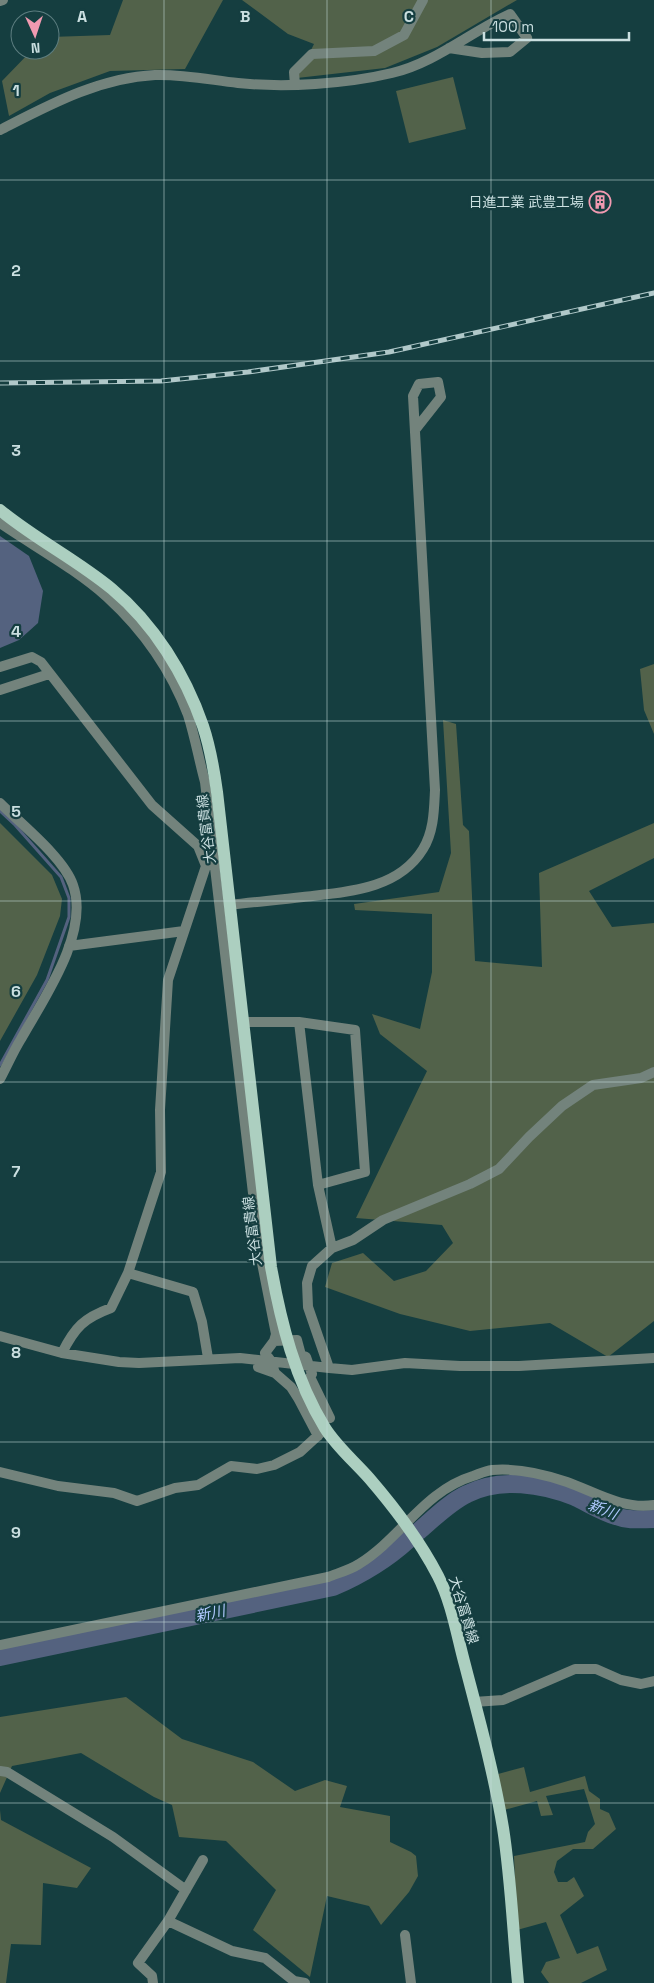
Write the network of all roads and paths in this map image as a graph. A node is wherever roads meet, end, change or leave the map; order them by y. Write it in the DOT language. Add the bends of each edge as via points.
graph roads {
  1 [pos="423,0"];
  2 [pos="449,48"];
  3 [pos="295,85"];
  4 [pos="0,130"];
  5 [pos="415,430"];
  6 [pos="0,510"];
  7 [pos="0,524"];
  8 [pos="0,667"];
  9 [pos="49,674"];
  10 [pos="0,690"];
  11 [pos="0,803"];
  12 [pos="230,905"];
  13 [pos="184,930"];
  14 [pos="69,946"];
  15 [pos="243,1022"];
  16 [pos="299,1022"];
  17 [pos="654,1072"];
  18 [pos="0,1079"];
  19 [pos="318,1185"];
  20 [pos="332,1248"];
  21 [pos="128,1273"];
  22 [pos="0,1336"];
  23 [pos="281,1341"];
  24 [pos="62,1353"];
  25 [pos="208,1358"];
  26 [pos="654,1358"];
  27 [pos="271,1361"];
  28 [pos="294,1363"];
  29 [pos="308,1365"];
  30 [pos="258,1367"];
  31 [pos="329,1368"];
  32 [pos="276,1373"];
  33 [pos="303,1386"];
  34 [pos="325,1428"];
  35 [pos="0,1472"];
  36 [pos="654,1505"];
  37 [pos="404,1523"];
  38 [pos="0,1645"];
  39 [pos="654,1680"];
  40 [pos="474,1702"];
  41 [pos="0,1771"];
  42 [pos="203,1860"];
  43 [pos="186,1890"];
  44 [pos="168,1920"];
  45 [pos="405,1936"];
  46 [pos="154,1983"];
  47 [pos="305,1983"];
  48 [pos="411,1983"];
  49 [pos="518,1983"];
  1 -- 3 [label="street" via="404,35 374,51 312,54 294,72"];
  2 -- 2 [label="street" via="482,53 510,52 527,38 510,14"];
  2 -- 3 [label="street" via="419,64 392,73"];
  3 -- 4 [label="street" via="155,75 78,92"];
  5 -- 12 [label="street" via="435,790 434,821 423,849 405,871 384,882 352,891"];
  6 -- 12 [label="main road, 大谷富貴線" via="111,588 140,615 186,684 203,726 218,792"];
  7 -- 23 [label="street" via="73,572 120,610 140,631 170,676 188,716 205,782 260,1253 276,1334"];
  8 -- 9 [label="street" via="32,657"];
  9 -- 10 [label="street"];
  9 -- 13 [label="street" via="152,805 198,846 206,866"];
  11 -- 14 [label="street" via="61,864 73,884 77,907"];
  12 -- 15 [label="main road, 大谷富貴線"];
  13 -- 14 [label="street"];
  13 -- 21 [label="street" via="168,980 160,1110 161,1172"];
  14 -- 18 [label="street" via="53,983"];
  15 -- 16 [label="street"];
  15 -- 23 [label="main road, 大谷富貴線"];
  16 -- 19 [label="street"];
  16 -- 19 [label="street" via="355,1030 365,1172"];
  17 -- 20 [label="street" via="641,1078 593,1086 562,1106 499,1169 382,1220 353,1240"];
  19 -- 20 [label="street"];
  20 -- 31 [label="street" via="312,1266 308,1283 308,1307"];
  21 -- 24 [label="street" via="111,1308 92,1315 72,1333"];
  21 -- 25 [label="street" via="194,1292"];
  22 -- 24 [label="street"];
  23 -- 27 [label="street" via="265,1353"];
  23 -- 28 [label="main road, 大谷富貴線"];
  23 -- 29 [label="street" via="297,1340"];
  24 -- 25 [label="street" via="126,1362"];
  25 -- 27 [label="street"];
  26 -- 31 [label="street" via="519,1366 405,1363 352,1370"];
  27 -- 28 [label="street"];
  27 -- 32 [label="street"];
  28 -- 29 [label="street"];
  28 -- 33 [label="main road, 大谷富貴線"];
  29 -- 31 [label="street"];
  29 -- 33 [label="street" via="312,1374"];
  30 -- 32 [label="street"];
  32 -- 33 [label="street"];
  33 -- 34 [label="main road, 大谷富貴線"];
  34 -- 35 [label="street" via="300,1452 274,1465 257,1468 231,1466 198,1485 175,1488 137,1501 114,1493 58,1486"];
  34 -- 37 [label="main road, 大谷富貴線"];
  36 -- 37 [label="street" via="611,1501 565,1482 521,1471 491,1470 458,1481 428,1501"];
  37 -- 38 [label="street" via="359,1564 328,1577"];
  37 -- 40 [label="main road, 大谷富貴線" via="439,1578"];
  39 -- 40 [label="street" via="641,1684 621,1680 596,1669 575,1669 503,1700"];
  40 -- 49 [label="main road, 大谷富貴線" via="503,1830"];
  41 -- 43 [label="street" via="7,1772 114,1837"];
  42 -- 43 [label="street"];
  43 -- 44 [label="street"];
  44 -- 46 [label="street" via="138,1963 152,1976"];
  44 -- 47 [label="street" via="232,1950 265,1958 294,1981"];
  45 -- 48 [label="street"];
}
